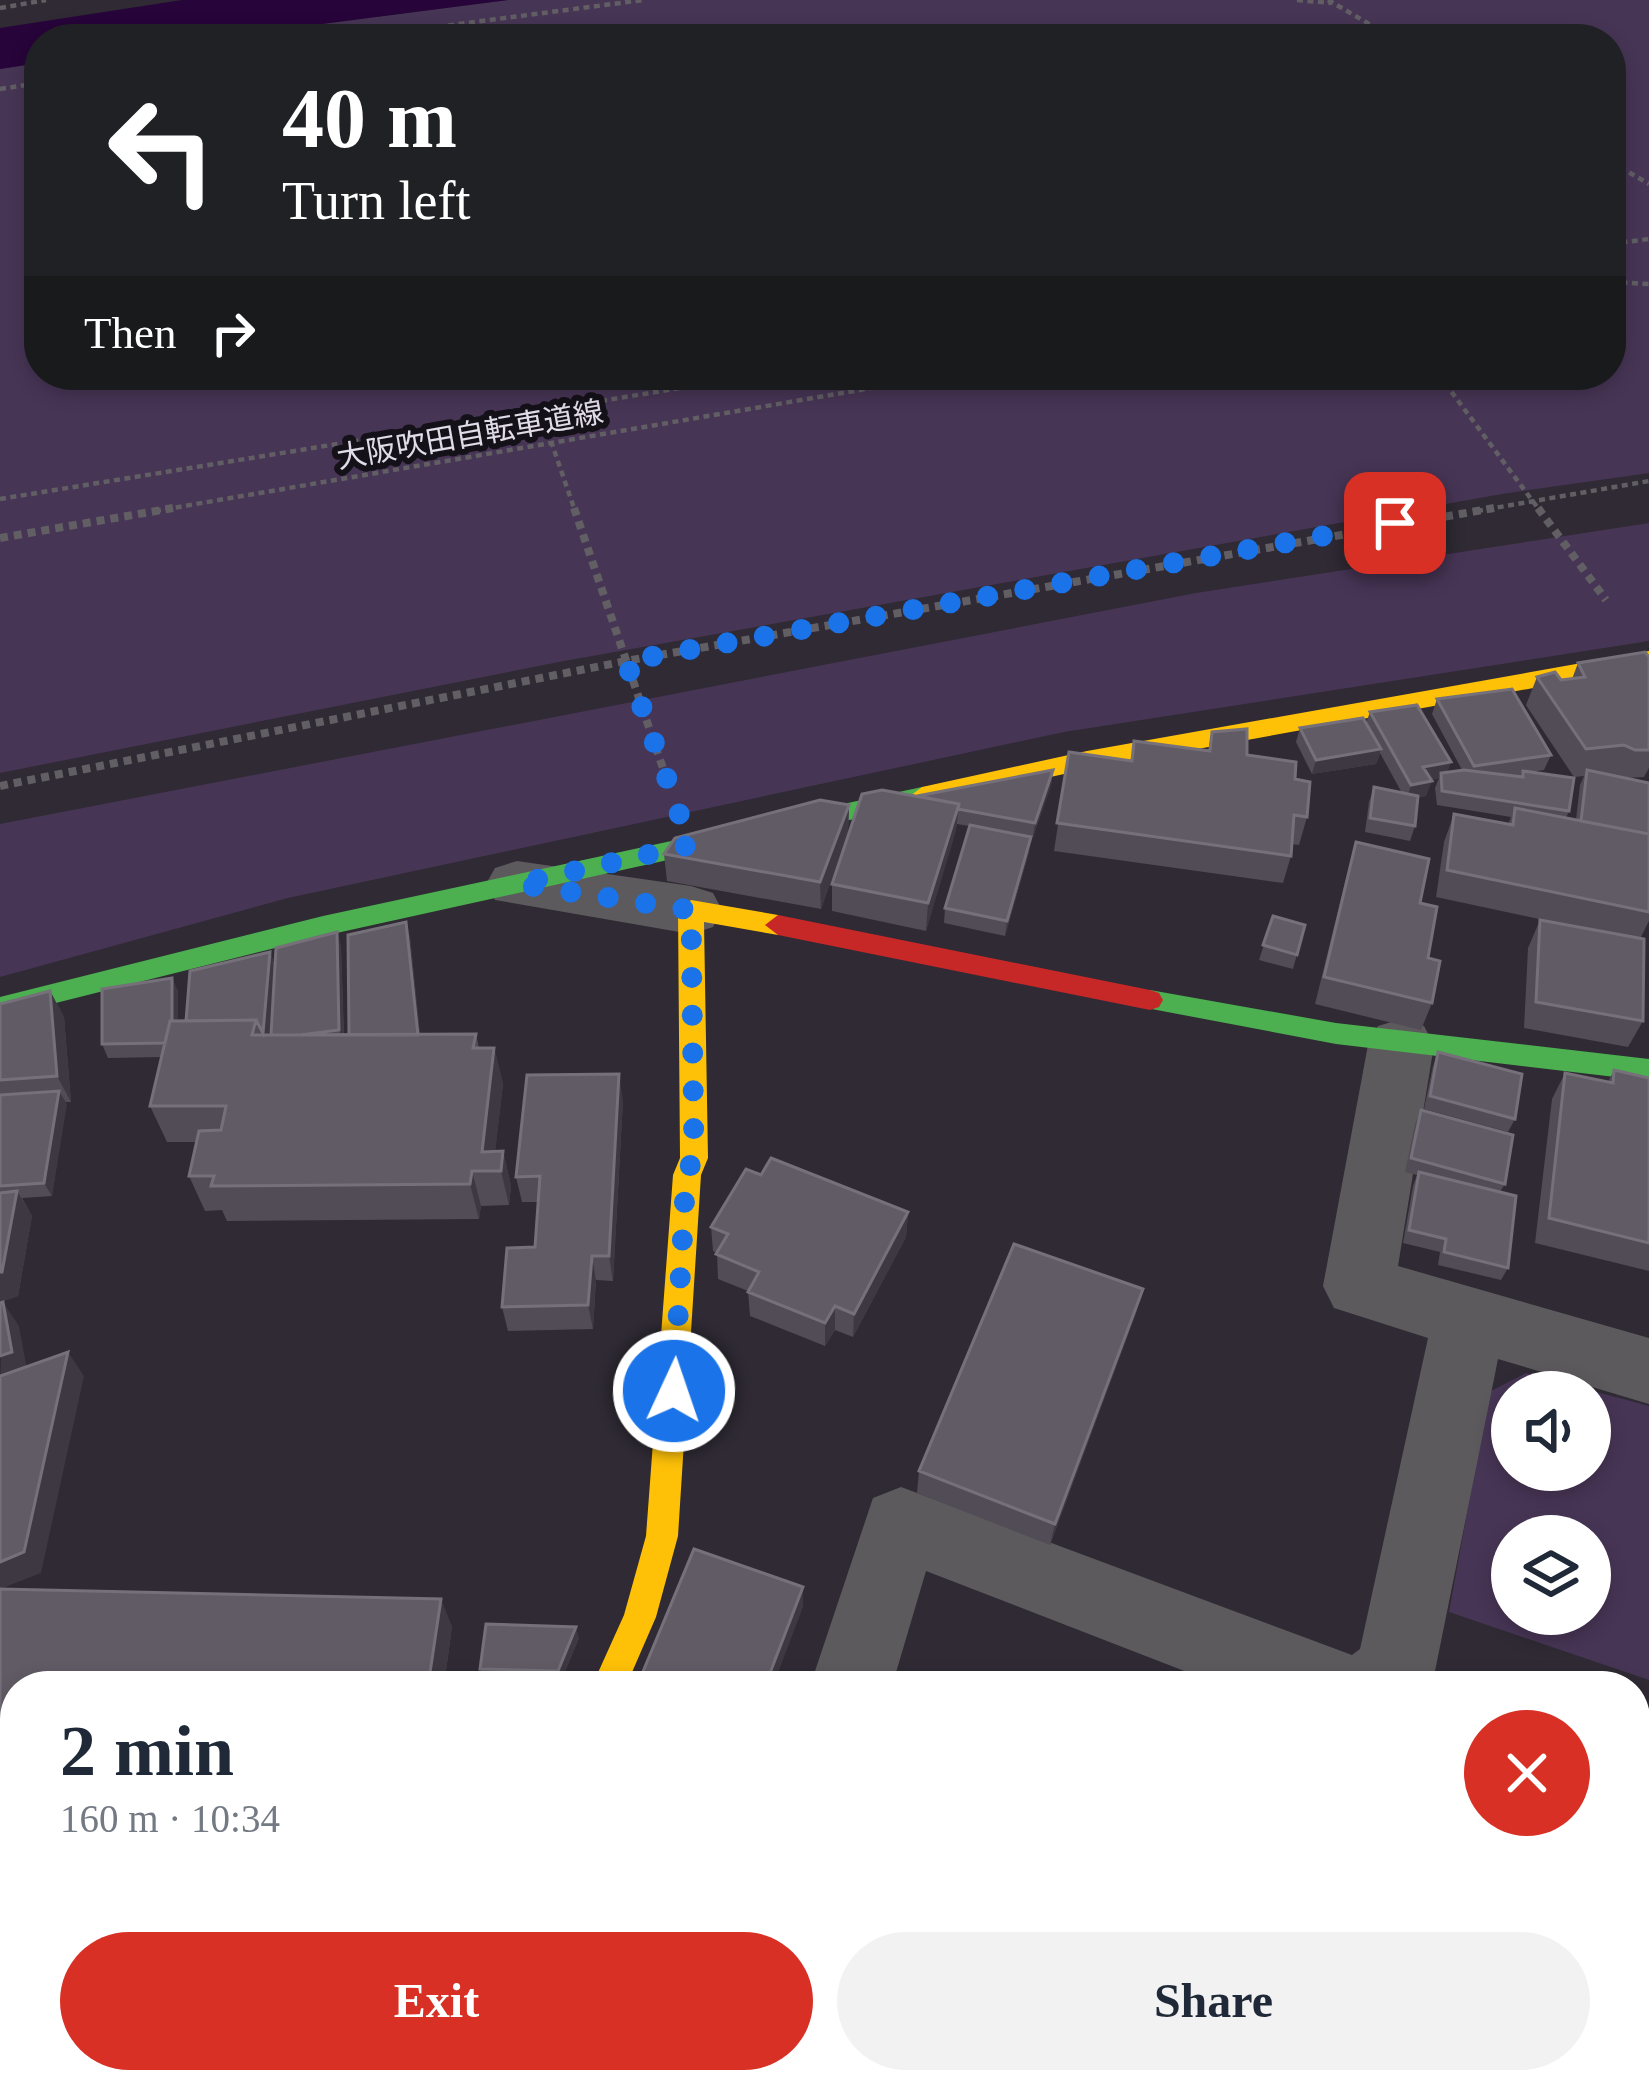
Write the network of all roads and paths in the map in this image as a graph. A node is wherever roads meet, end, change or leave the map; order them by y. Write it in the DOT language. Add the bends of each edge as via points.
graph roads {
  1 [pos="46,0"];
  2 [pos="643,0"];
  3 [pos="1297,0"];
  4 [pos="1330,2"];
  5 [pos="0,8"];
  6 [pos="459,24"];
  7 [pos="1369,24"];
  8 [pos="668,390"];
  9 [pos="857,390"];
  10 [pos="1450,390"];
  11 [pos="551,441"];
  12 [pos="1649,481"];
  13 [pos="0,499"];
  14 [pos="1531,499"];
  15 [pos="0,538"];
  16 [pos="1610,605"];
  17 [pos="1649,659"];
  18 [pos="626,661"];
  19 [pos="0,785"];
  20 [pos="690,845"];
  21 [pos="517,884"];
  22 [pos="691,910"];
  23 [pos="0,1007"];
  24 [pos="1401,1046"];
  25 [pos="1649,1070"];
  26 [pos="1469,1318"];
  27 [pos="1649,1372"];
  28 [pos="616,1671"];
  29 [pos="855,1671"];
  30 [pos="1290,1671"];
  31 [pos="1396,1671"];
  1 -- 5 [label="path"];
  2 -- 6 [label="path"];
  3 -- 4 [label="path"];
  4 -- 7 [label="path"];
  8 -- 13 [label="path, 大阪吹田自転車道線"];
  9 -- 11 [label="path, 大阪吹田自転車道線"];
  10 -- 14 [label="path"];
  11 -- 15 [label="path, 大阪吹田自転車道線"];
  11 -- 18 [label="path"];
  12 -- 14 [label="path"];
  14 -- 16 [label="path"];
  14 -- 18 [label="path"];
  17 -- 20 [label="street" via="1087,760"];
  18 -- 19 [label="path"];
  18 -- 20 [label="path"];
  20 -- 21 [label="street"];
  21 -- 22 [label="street"];
  21 -- 23 [label="street"];
  22 -- 24 [label="street"];
  22 -- 28 [label="street" via="694,1158 686,1174 668,1478 662,1536"];
  24 -- 25 [label="street"];
  24 -- 26 [label="street" via="1358,1286"];
  26 -- 27 [label="street"];
  26 -- 31 [label="street"];
  29 -- 30 [label="street" via="901,1524"];
}
